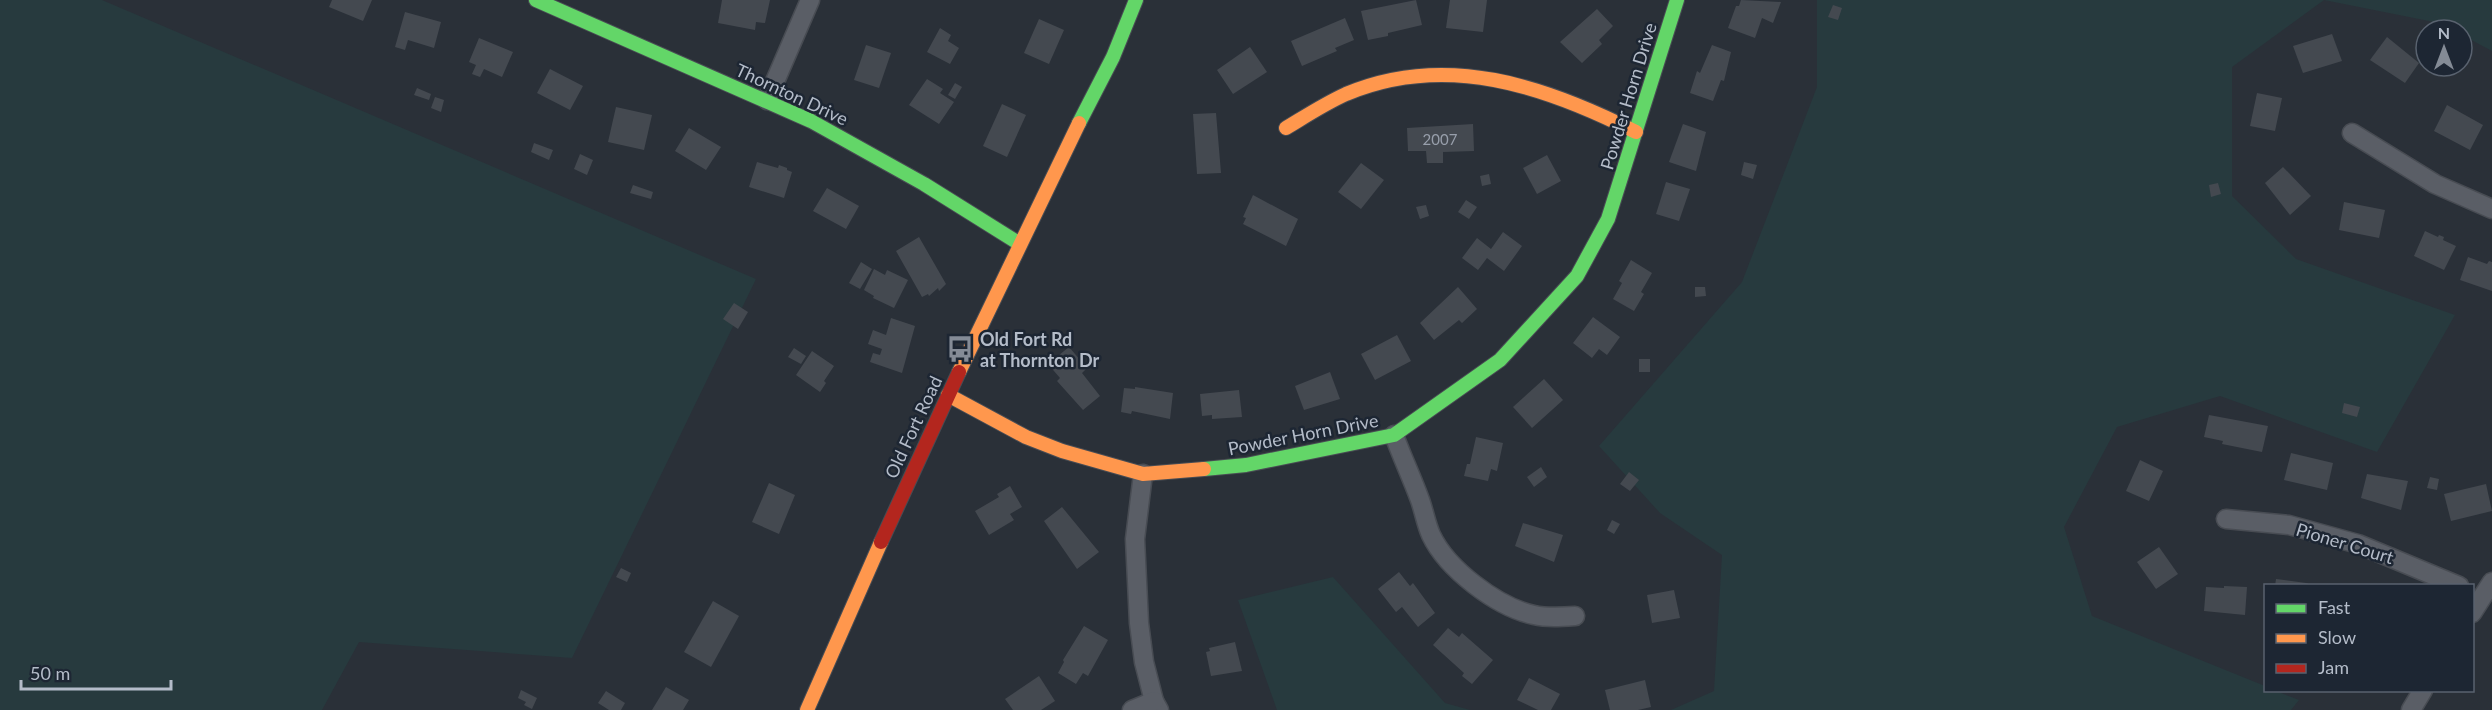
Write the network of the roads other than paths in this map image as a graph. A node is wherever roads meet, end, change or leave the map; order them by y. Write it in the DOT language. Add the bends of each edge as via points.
graph roads {
  1 [pos="536,0"];
  2 [pos="810,0"];
  3 [pos="1136,0"];
  4 [pos="1677,0"];
  5 [pos="767,100"];
  6 [pos="1286,128"];
  7 [pos="1636,132"];
  8 [pos="2352,133"];
  9 [pos="2492,209"];
  10 [pos="1020,244"];
  11 [pos="948,395"];
  12 [pos="1394,435"];
  13 [pos="1143,474"];
  14 [pos="2226,519"];
  15 [pos="2457,584"];
  16 [pos="2482,590"];
  17 [pos="2474,608"];
  18 [pos="1575,616"];
  19 [pos="2422,692"];
  20 [pos="1156,706"];
  21 [pos="807,710"];
  22 [pos="1132,710"];
  23 [pos="2411,710"];
  1 -- 5 [label="street, Thornton Drive"];
  2 -- 5 [label="street"];
  3 -- 10 [label="street, Old Fort Road" via="1113,57"];
  4 -- 7 [label="street, Powder Horn Drive"];
  5 -- 10 [label="street, Thornton Drive" via="877,156"];
  6 -- 7 [label="street" via="1321,106 1356,91 1408,77 1447,75 1547,92"];
  7 -- 12 [label="street, Powder Horn Drive" via="1608,219 1577,276 1500,360"];
  8 -- 9 [label="street" via="2435,184"];
  10 -- 11 [label="street, Old Fort Road"];
  11 -- 13 [label="street, Powder Horn Drive" via="1026,437"];
  11 -- 21 [label="street, Old Fort Road"];
  12 -- 13 [label="street, Powder Horn Drive" via="1246,465"];
  12 -- 18 [label="street" via="1431,535 1467,578 1487,595 1533,615"];
  13 -- 20 [label="street" via="1135,539 1139,623"];
  14 -- 15 [label="street, Pioner Court" via="2289,525 2358,544"];
  16 -- 17 [label="street"];
  19 -- 23 [label="street"];
  20 -- 22 [label="street"];
}
